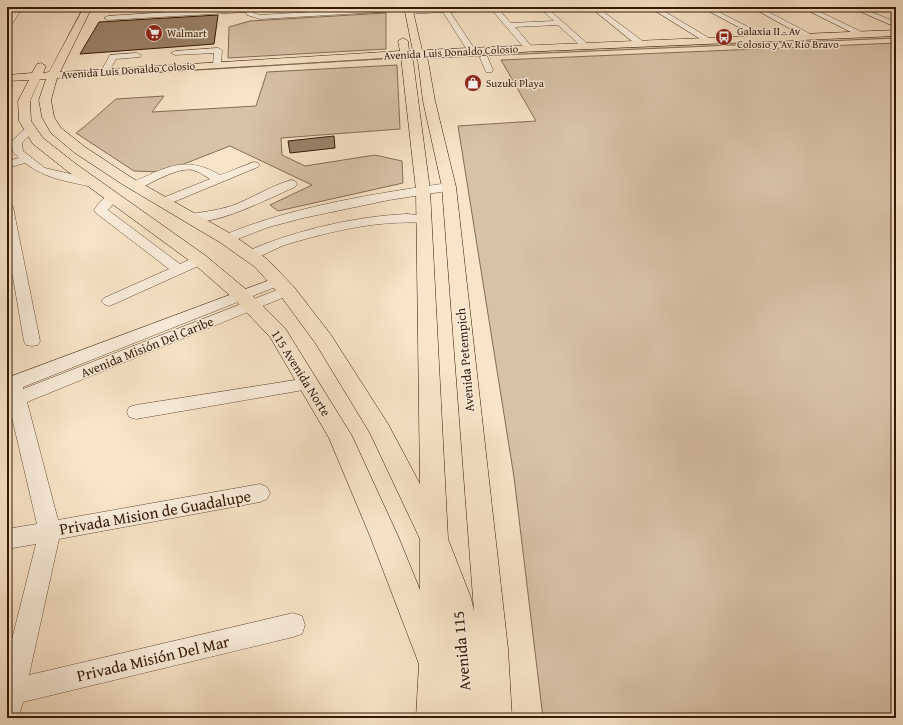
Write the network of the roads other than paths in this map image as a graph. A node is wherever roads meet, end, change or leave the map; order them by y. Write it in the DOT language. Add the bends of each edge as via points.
graph roads {
  1 [pos="20,7"];
  2 [pos="88,7"];
  3 [pos="147,7"];
  4 [pos="493,7"];
  5 [pos="498,7"];
  6 [pos="542,7"];
  7 [pos="593,7"];
  8 [pos="643,7"];
  9 [pos="652,7"];
  10 [pos="704,7"];
  11 [pos="754,7"];
  12 [pos="853,7"];
  13 [pos="890,7"];
  14 [pos="251,8"];
  15 [pos="397,8"];
  16 [pos="807,8"];
  17 [pos="896,9"];
  18 [pos="185,10"];
  19 [pos="408,10"];
  20 [pos="445,10"];
  21 [pos="795,11"];
  22 [pos="111,12"];
  23 [pos="781,12"];
  24 [pos="767,13"];
  25 [pos="15,14"];
  26 [pos="7,15"];
  27 [pos="143,16"];
  28 [pos="400,21"];
  29 [pos="559,23"];
  30 [pos="7,25"];
  31 [pos="509,25"];
  32 [pos="896,25"];
  33 [pos="896,33"];
  34 [pos="402,34"];
  35 [pos="862,34"];
  36 [pos="812,37"];
  37 [pos="766,38"];
  38 [pos="896,40"];
  39 [pos="710,41"];
  40 [pos="698,42"];
  41 [pos="641,44"];
  42 [pos="586,46"];
  43 [pos="529,48"];
  44 [pos="472,51"];
  45 [pos="175,53"];
  46 [pos="137,55"];
  47 [pos="46,56"];
  48 [pos="414,57"];
  49 [pos="484,58"];
  50 [pos="217,64"];
  51 [pos="489,70"];
  52 [pos="106,71"];
  53 [pos="43,78"];
  54 [pos="7,83"];
  55 [pos="30,130"];
  56 [pos="26,160"];
  57 [pos="254,164"];
  58 [pos="7,165"];
  59 [pos="219,180"];
  60 [pos="92,183"];
  61 [pos="291,184"];
  62 [pos="135,186"];
  63 [pos="449,187"];
  64 [pos="423,190"];
  65 [pos="113,197"];
  66 [pos="378,198"];
  67 [pos="164,202"];
  68 [pos="7,207"];
  69 [pos="190,218"];
  70 [pos="384,218"];
  71 [pos="424,219"];
  72 [pos="158,230"];
  73 [pos="227,239"];
  74 [pos="251,255"];
  75 [pos="200,260"];
  76 [pos="180,270"];
  77 [pos="282,286"];
  78 [pos="246,300"];
  79 [pos="110,301"];
  80 [pos="32,341"];
  81 [pos="309,384"];
  82 [pos="11,393"];
  83 [pos="136,412"];
  84 [pos="260,493"];
  85 [pos="50,531"];
  86 [pos="7,539"];
  87 [pos="434,539"];
  88 [pos="293,625"];
  89 [pos="435,664"];
  90 [pos="9,699"];
  91 [pos="433,718"];
  92 [pos="466,718"];
  93 [pos="495,718"];
  1 -- 25 [label="street"];
  2 -- 53 [label="main road, 115 Avenida Norte"];
  3 -- 27 [label="street"];
  4 -- 5 [label="street"];
  4 -- 20 [label="street"];
  4 -- 31 [label="street"];
  6 -- 29 [label="street"];
  7 -- 41 [label="street"];
  8 -- 40 [label="street"];
  9 -- 39 [label="street"];
  10 -- 37 [label="street"];
  11 -- 24 [label="street"];
  12 -- 32 [label="street"];
  13 -- 17 [label="street"];
  14 -- 15 [label="street" via="249,14 260,17"];
  14 -- 18 [label="street"];
  15 -- 28 [label="main road"];
  16 -- 21 [label="street"];
  16 -- 35 [label="street"];
  18 -- 27 [label="street"];
  19 -- 20 [label="street"];
  19 -- 48 [label="main road, Avenida Petempich"];
  20 -- 44 [label="street"];
  22 -- 27 [label="street" via="108,18"];
  23 -- 24 [label="street"];
  24 -- 36 [label="street"];
  25 -- 26 [label="street"];
  25 -- 30 [label="street"];
  29 -- 31 [label="street"];
  29 -- 42 [label="street"];
  31 -- 43 [label="street"];
  33 -- 35 [label="main road, Avenida Luis Donaldo Colosio"];
  34 -- 48 [label="main road, Avenida Petempich"];
  35 -- 36 [label="main road, Avenida Luis Donaldo Colosio"];
  36 -- 37 [label="main road, Avenida Luis Donaldo Colosio"];
  37 -- 39 [label="main road, Avenida Luis Donaldo Colosio"];
  38 -- 49 [label="main road, Avenida Luis Donaldo Colosio"];
  39 -- 40 [label="main road, Avenida Luis Donaldo Colosio"];
  40 -- 41 [label="main road, Avenida Luis Donaldo Colosio"];
  41 -- 42 [label="main road, Avenida Luis Donaldo Colosio"];
  42 -- 43 [label="main road, Avenida Luis Donaldo Colosio"];
  43 -- 44 [label="main road, Avenida Luis Donaldo Colosio"];
  44 -- 48 [label="main road, Avenida Luis Donaldo Colosio"];
  45 -- 50 [label="street" via="218,50"];
  46 -- 52 [label="street" via="113,57"];
  47 -- 53 [label="main road, 115 Avenida Norte"];
  48 -- 49 [label="main road, Avenida Luis Donaldo Colosio"];
  48 -- 50 [label="main road, Avenida Luis Donaldo Colosio"];
  48 -- 53 [label="main road, Avenida Luis Donaldo Colosio"];
  48 -- 63 [label="main road, Avenida Petempich" via="429,101"];
  48 -- 64 [label="main road, Avenida Petempich"];
  49 -- 51 [label="street"];
  50 -- 52 [label="main road, Avenida Luis Donaldo Colosio"];
  52 -- 53 [label="main road, Avenida Luis Donaldo Colosio"];
  53 -- 54 [label="main road, Avenida Luis Donaldo Colosio"];
  53 -- 55 [label="main road, 115 Avenida Norte" via="24,101 25,121"];
  53 -- 62 [label="main road, 115 Avenida Norte" via="48,118 56,130 80,150"];
  55 -- 56 [label="street" via="16,142 18,152"];
  55 -- 60 [label="main road, 115 Avenida Norte" via="44,145"];
  56 -- 58 [label="street"];
  56 -- 60 [label="street" via="52,174"];
  57 -- 59 [label="street"];
  59 -- 62 [label="street" via="196,167 189,166"];
  59 -- 67 [label="street"];
  60 -- 65 [label="main road, 115 Avenida Norte"];
  61 -- 69 [label="street" via="236,209"];
  62 -- 67 [label="main road, 115 Avenida Norte"];
  63 -- 64 [label="street"];
  63 -- 93 [label="main road, Avenida Petempich" via="492,649"];
  64 -- 66 [label="street"];
  64 -- 71 [label="main road, Avenida Petempich"];
  65 -- 72 [label="main road, 115 Avenida Norte"];
  65 -- 76 [label="street" via="100,210"];
  66 -- 70 [label="street"];
  66 -- 73 [label="street" via="282,218"];
  67 -- 69 [label="main road, 115 Avenida Norte"];
  68 -- 80 [label="street"];
  69 -- 72 [label="main road"];
  69 -- 73 [label="main road, 115 Avenida Norte"];
  70 -- 71 [label="street"];
  70 -- 74 [label="street" via="284,241"];
  71 -- 87 [label="main road, Avenida Petempich"];
  72 -- 75 [label="main road, 115 Avenida Norte"];
  73 -- 74 [label="main road, 115 Avenida Norte"];
  74 -- 77 [label="main road, 115 Avenida Norte"];
  75 -- 76 [label="street"];
  75 -- 78 [label="main road, 115 Avenida Norte"];
  76 -- 79 [label="street"];
  77 -- 78 [label="street, Avenida Misión Del Caribe"];
  77 -- 87 [label="main road, 115 Avenida Norte" via="324,340 380,430"];
  78 -- 81 [label="main road, 115 Avenida Norte" via="278,333"];
  78 -- 82 [label="street, Avenida Misión Del Caribe"];
  81 -- 83 [label="street"];
  81 -- 89 [label="main road, 115 Avenida Norte" via="340,436 384,536"];
  82 -- 85 [label="street"];
  84 -- 85 [label="street, Privada Mision de Guadalupe"];
  85 -- 86 [label="street, Privada Mision de Guadalupe"];
  85 -- 90 [label="street"];
  87 -- 89 [label="main road, Avenida Petempich"];
  87 -- 92 [label="main road, Avenida 115" via="456,598 463,632"];
  88 -- 90 [label="street, Privada Misión Del Mar"];
  89 -- 91 [label="main road, Avenida 115"];
}
